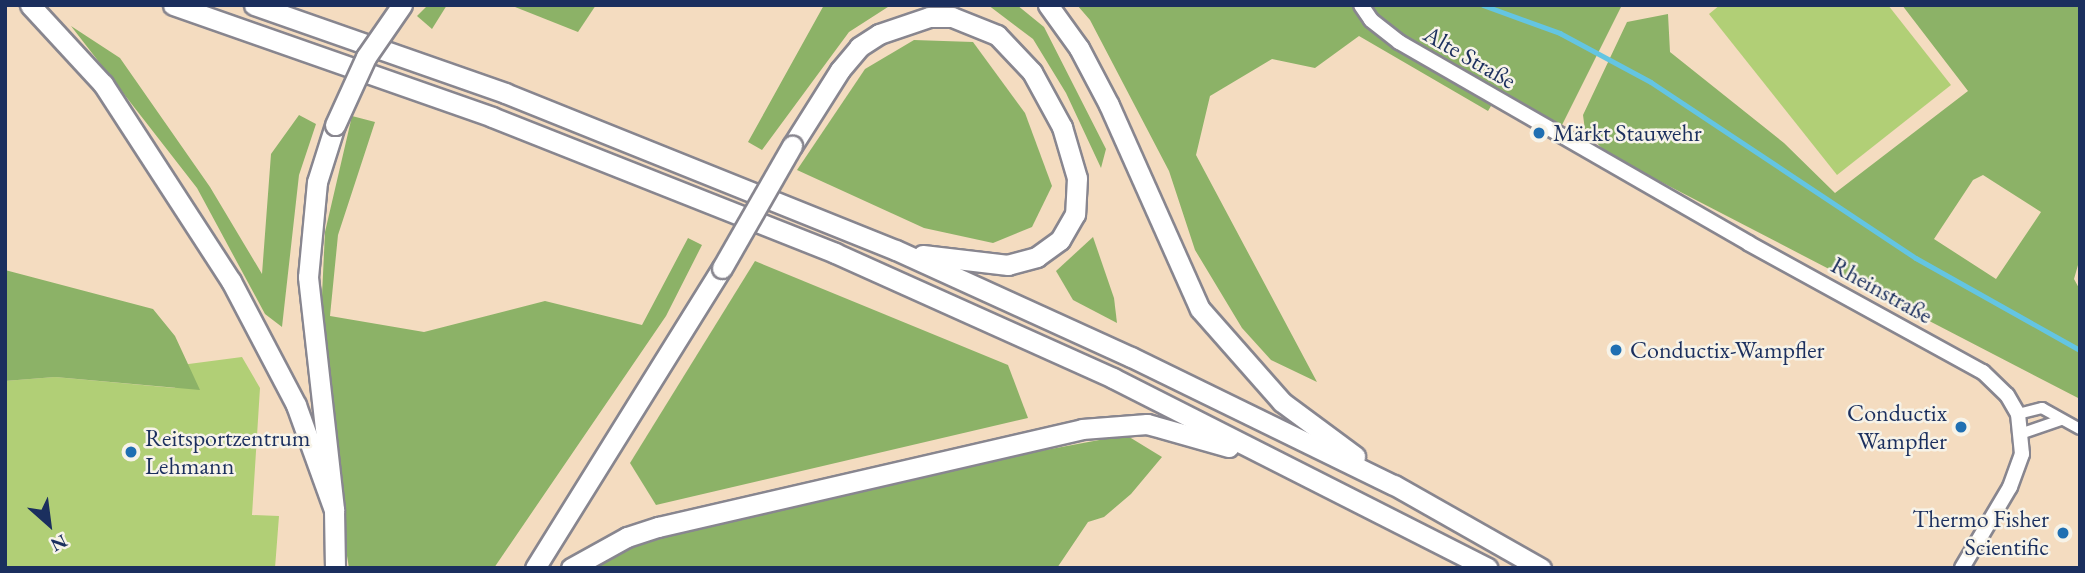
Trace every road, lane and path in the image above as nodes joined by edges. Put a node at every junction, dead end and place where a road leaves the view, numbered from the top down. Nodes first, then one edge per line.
1 (30, 5) edge
2 (173, 5) edge
3 (254, 5) edge
4 (402, 5) edge
5 (1048, 5) edge
6 (1361, 5) edge
7 (1564, 137) joint
8 (895, 250) junction
9 (2018, 414) junction
10 (2061, 420) junction
11 (2080, 429) edge
12 (2023, 433) junction
13 (1287, 464) junction
14 (1394, 485) junction
15 (334, 510) junction
16 (335, 568) edge
17 (535, 568) edge
18 (571, 568) edge
19 (1488, 568) edge
20 (1541, 568) edge
21 (1962, 568) edge

1 - 15 highway
2 - 13 highway
3 - 8 highway
4 - 15 highway, bridge
5 - 14 highway
6 - 7 street, Alte Straße
7 - 9 street, Rheinstraße
8 - 14 highway
8 - 17 highway, bridge
9 - 10 street
9 - 12 street, Rheinstraße
10 - 11 street
10 - 12 street
12 - 21 street, Rheinstraße
13 - 18 highway
13 - 19 highway
14 - 20 highway
15 - 16 highway

